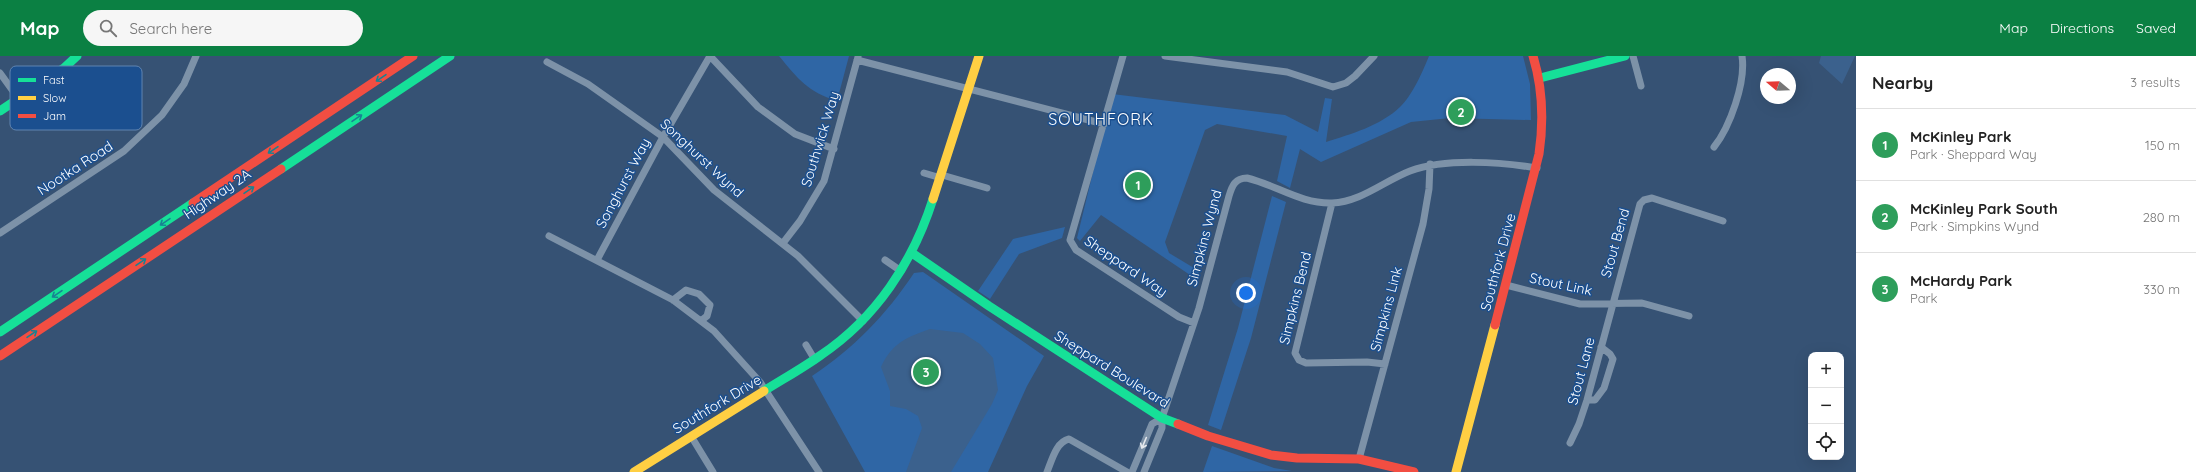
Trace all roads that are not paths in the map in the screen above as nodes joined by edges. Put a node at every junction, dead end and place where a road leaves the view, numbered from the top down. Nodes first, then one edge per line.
1 (77, 56) edge
2 (196, 56) edge
3 (413, 56) edge
4 (450, 56) edge
5 (710, 56) edge
6 (979, 56) edge
7 (1123, 56) edge
8 (1165, 56) edge
9 (1374, 56) edge
10 (1533, 56) edge
11 (1625, 56) edge
12 (1633, 56) edge
13 (1742, 56) edge
14 (857, 58) edge
15 (547, 62) dead end
16 (66, 66) edge
17 (0, 73) edge
18 (1540, 78) junction
19 (1641, 86) dead end
20 (10, 87) edge
21 (970, 89) junction
22 (10, 104) edge
23 (0, 111) edge
24 (1104, 124) junction
25 (663, 137) junction
26 (1714, 147) dead end
27 (834, 149) junction
28 (1430, 164) junction
29 (1537, 168) junction
30 (924, 173) dead end
31 (941, 177) junction
32 (987, 188) dead end
33 (1332, 203) junction
34 (1723, 221) dead end
35 (0, 233) edge
36 (549, 236) dead end
37 (783, 243) junction
38 (912, 253) junction
39 (596, 260) junction
40 (886, 260) dead end
41 (901, 271) junction
42 (1506, 285) junction
43 (673, 300) junction
44 (1612, 304) junction
45 (1689, 316) dead end
46 (702, 320) junction
47 (863, 321) junction
48 (1194, 323) junction
49 (0, 332) edge
50 (806, 345) dead end
51 (1601, 347) junction
52 (0, 356) edge
53 (815, 360) junction
54 (1385, 364) junction
55 (766, 390) junction
56 (1588, 400) junction
57 (1162, 418) junction
58 (691, 436) junction
59 (1570, 442) dead end
60 (1359, 459) junction
61 (634, 472) edge
62 (713, 472) edge
63 (819, 472) edge
64 (1047, 472) edge
65 (1127, 472) edge
66 (1132, 472) edge
67 (1144, 472) edge
68 (1414, 472) edge
69 (1456, 472) edge

1 - 16 street
2 - 35 street, Nootka Road
3 -> 49 street, Highway 2A
52 -> 4 street, Highway 2A
5 - 25 street, Songhurst Way
5 - 27 street
6 - 21 street, Southfork Drive
7 - 24 street
8 - 9 street
10 - 18 street, Southfork Drive
11 - 18 street
12 - 19 street
13 - 26 street
14 - 21 street
14 - 27 street, Southwick Way
15 - 25 street, Songhurst Wynd
17 - 20 street
18 - 29 street, Southfork Drive
21 - 24 street
21 - 31 street, Southfork Drive
22 - 23 street
24 - 48 street, Sheppard Way
25 - 37 street, Songhurst Wynd
25 - 39 street, Songhurst Way
27 - 37 street, Southwick Way
28 - 29 street, Simpkins Wynd
28 - 33 street, Simpkins Wynd
28 - 54 street, Simpkins Link
29 - 42 street, Southfork Drive
30 - 31 street
31 - 32 street
31 - 38 street, Southfork Drive
33 - 48 street, Simpkins Wynd
33 - 54 street, Simpkins Bend
34 - 44 street, Stout Bend
36 - 39 street
37 - 47 street, Songhurst Wynd
38 - 41 street, Southfork Drive
38 - 57 street, Sheppard Boulevard
39 - 43 street
40 - 41 street
41 - 47 street, Southfork Drive
42 - 44 street, Stout Link
42 - 69 street, Southfork Drive
43 - 46 street
43 - 46 street
44 - 45 street, Stout Link
44 - 51 street, Stout Lane
46 - 55 street
47 - 53 street, Southfork Drive
48 - 57 street, Simpkins Wynd
50 - 53 street
51 - 56 street, Stout Lane
51 - 56 street
53 - 55 street, Southfork Drive
54 - 60 street, Simpkins Link
55 - 58 street, Southfork Drive
55 - 63 street
56 - 59 street, Stout Lane
57 - 60 street, Sheppard Boulevard
57 -> 66 street
57 - 67 street, Simpkins Wynd
58 - 61 street, Southfork Drive
58 - 62 street
60 - 68 street, Sheppard Boulevard
64 - 65 street

